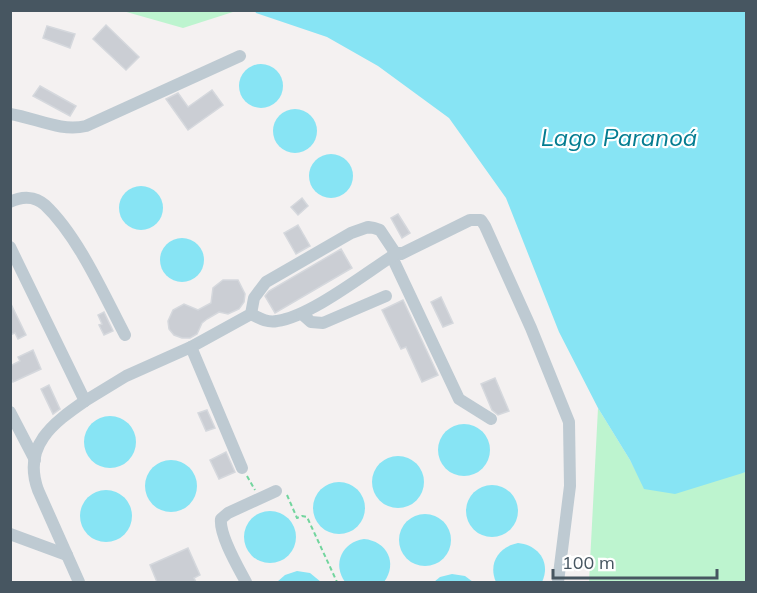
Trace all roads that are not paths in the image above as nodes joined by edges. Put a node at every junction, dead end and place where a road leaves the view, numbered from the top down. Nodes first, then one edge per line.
1 (240, 56) dead end
2 (10, 114) edge
3 (14, 198) edge
4 (10, 247) edge
5 (395, 255) junction
6 (386, 296) dead end
7 (251, 314) junction
8 (302, 314) junction
9 (125, 335) dead end
10 (191, 347) junction
11 (85, 401) junction
12 (10, 412) edge
13 (491, 419) dead end
14 (35, 460) junction
15 (242, 468) road end
16 (276, 491) road end
17 (10, 534) edge
18 (67, 555) junction
19 (79, 582) edge
20 (246, 582) edge
21 (558, 582) edge

1 - 2 lane
3 - 9 lane
4 - 11 lane
5 - 7 lane
5 - 8 lane
5 - 13 lane
5 - 21 lane
6 - 8 lane
7 - 8 lane
7 - 10 lane
10 - 11 lane
10 - 15 lane
11 - 14 lane
12 - 14 lane
14 - 18 lane
16 - 20 lane
17 - 18 lane
18 - 19 lane

